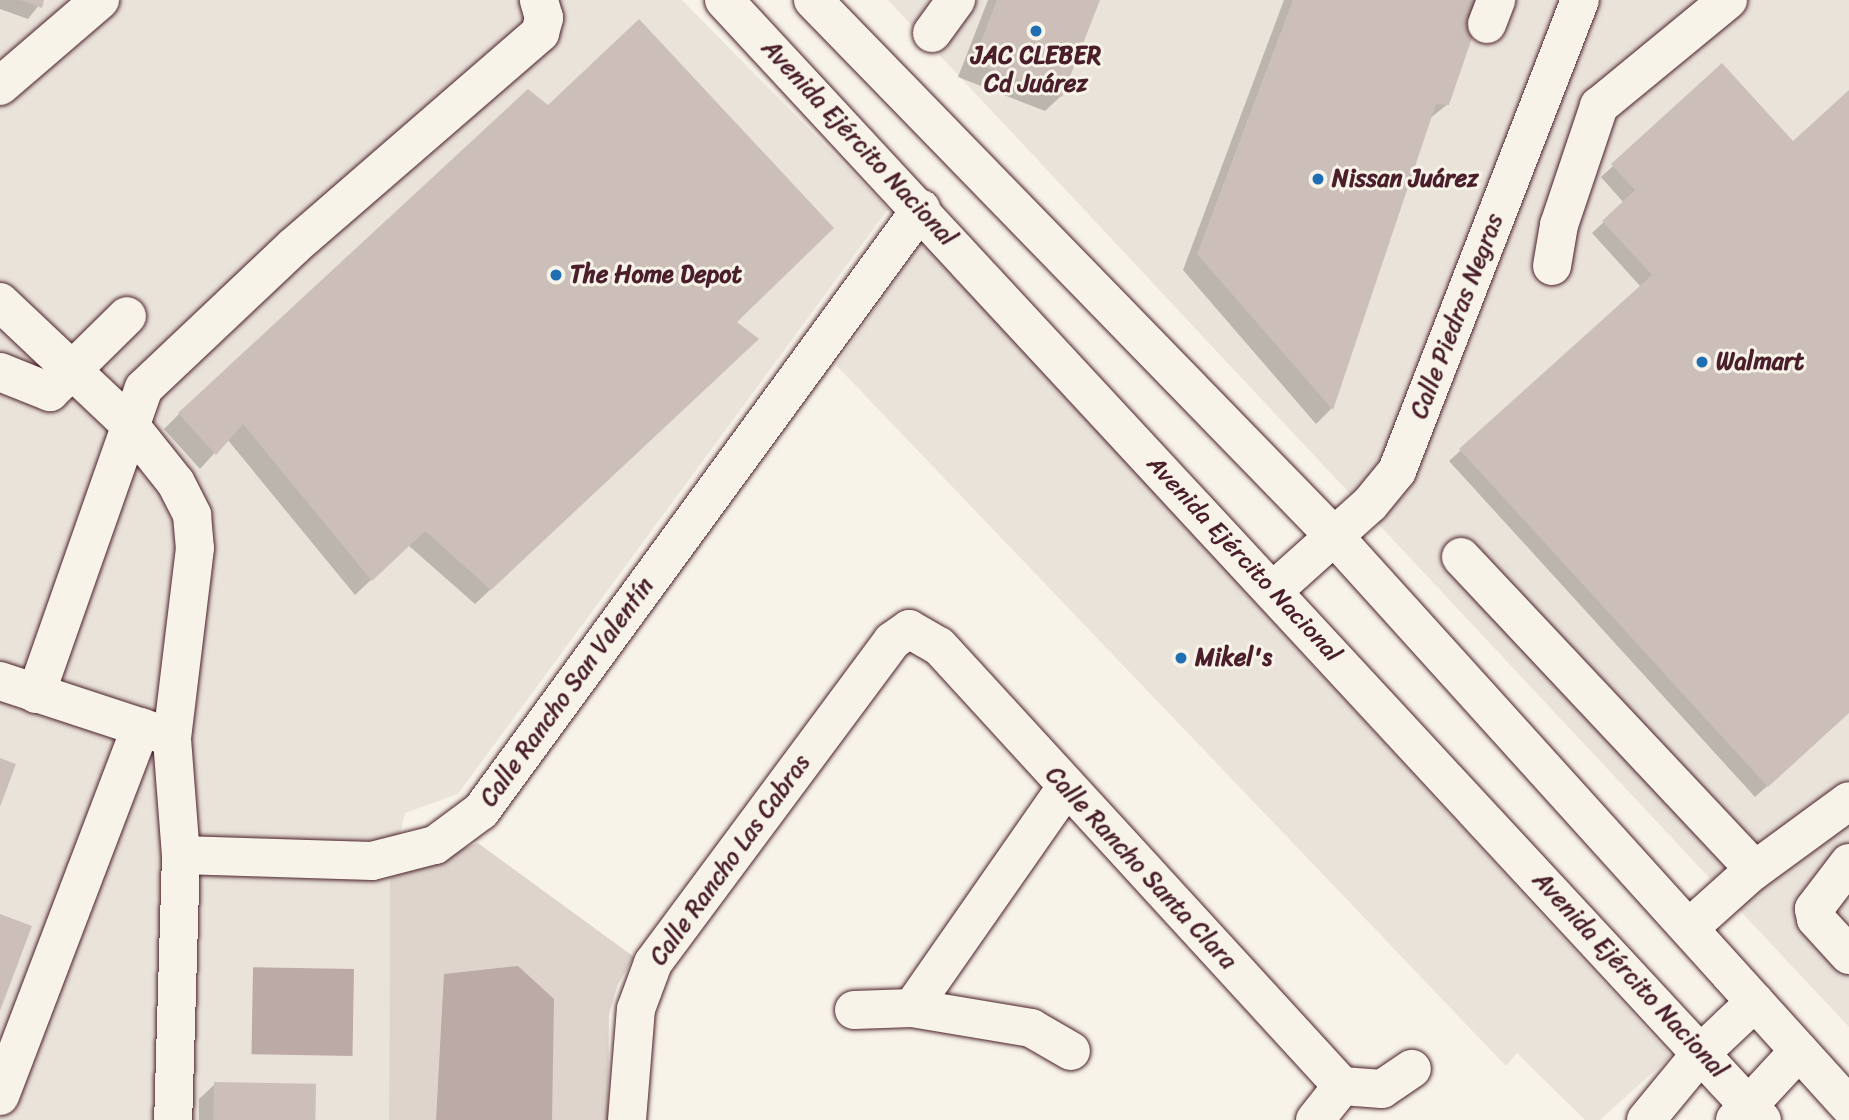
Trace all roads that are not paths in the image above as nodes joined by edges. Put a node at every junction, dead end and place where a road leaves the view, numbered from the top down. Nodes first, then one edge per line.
1 (100, 0) edge
2 (539, 0) edge
3 (724, 0) edge
4 (813, 0) edge
5 (956, 0) edge
6 (1580, 0) edge
7 (1728, 0) edge
8 (932, 33) dead end
9 (0, 86) edge
10 (921, 209) junction
11 (1552, 267) dead end
12 (0, 302) edge
13 (127, 316) dead end
14 (74, 369) junction
15 (0, 372) edge
16 (128, 424) junction
17 (1333, 535) junction
18 (1461, 557) dead end
19 (1273, 591) junction
20 (904, 631) joint
21 (0, 681) edge
22 (36, 694) junction
23 (157, 733) junction
24 (1066, 787) junction
25 (1835, 810) edge
26 (1849, 850) edge
27 (180, 855) junction
28 (1849, 863) edge
29 (1755, 870) junction
30 (1689, 928) junction
31 (1849, 955) edge
32 (1755, 1002) junction
33 (912, 1008) junction
34 (854, 1010) dead end
35 (1071, 1051) dead end
36 (1799, 1051) junction
37 (1702, 1052) junction
38 (1412, 1069) dead end
39 (1342, 1086) junction
40 (0, 1096) edge
41 (1849, 1106) edge
42 (1748, 1115) edge
43 (173, 1120) edge
44 (628, 1120) edge
45 (1315, 1120) edge
46 (1646, 1120) edge

1 - 9 street
2 - 16 street
3 - 10 street, Avenida Ejército Nacional
4 - 17 street
5 - 8 street
6 - 17 street, Calle Piedras Negras
7 - 11 street
10 - 19 street, Avenida Ejército Nacional
10 - 27 street, Calle Rancho San Valentín
12 - 14 street
13 - 14 street
14 - 15 street
14 - 16 street
16 - 22 street
16 - 23 street
17 - 19 street, Calle Piedras Negras
17 - 30 street
18 - 29 street
19 - 37 street, Avenida Ejército Nacional
20 - 24 street, Calle Rancho Santa Clara
20 - 44 street, Calle Rancho Las Cabras
21 - 22 street
22 - 23 street
23 - 27 street
23 - 40 street
24 - 33 street
24 - 39 street, Calle Rancho Santa Clara
25 - 26 street
25 - 29 street
27 - 43 street
28 - 31 street
29 - 30 street
30 - 32 street
32 - 36 street
32 - 37 street
33 - 34 street
33 - 35 street
36 - 41 street
36 - 42 street
37 - 42 street, Avenida Ejército Nacional
37 - 46 street
38 - 39 street
39 - 45 street

